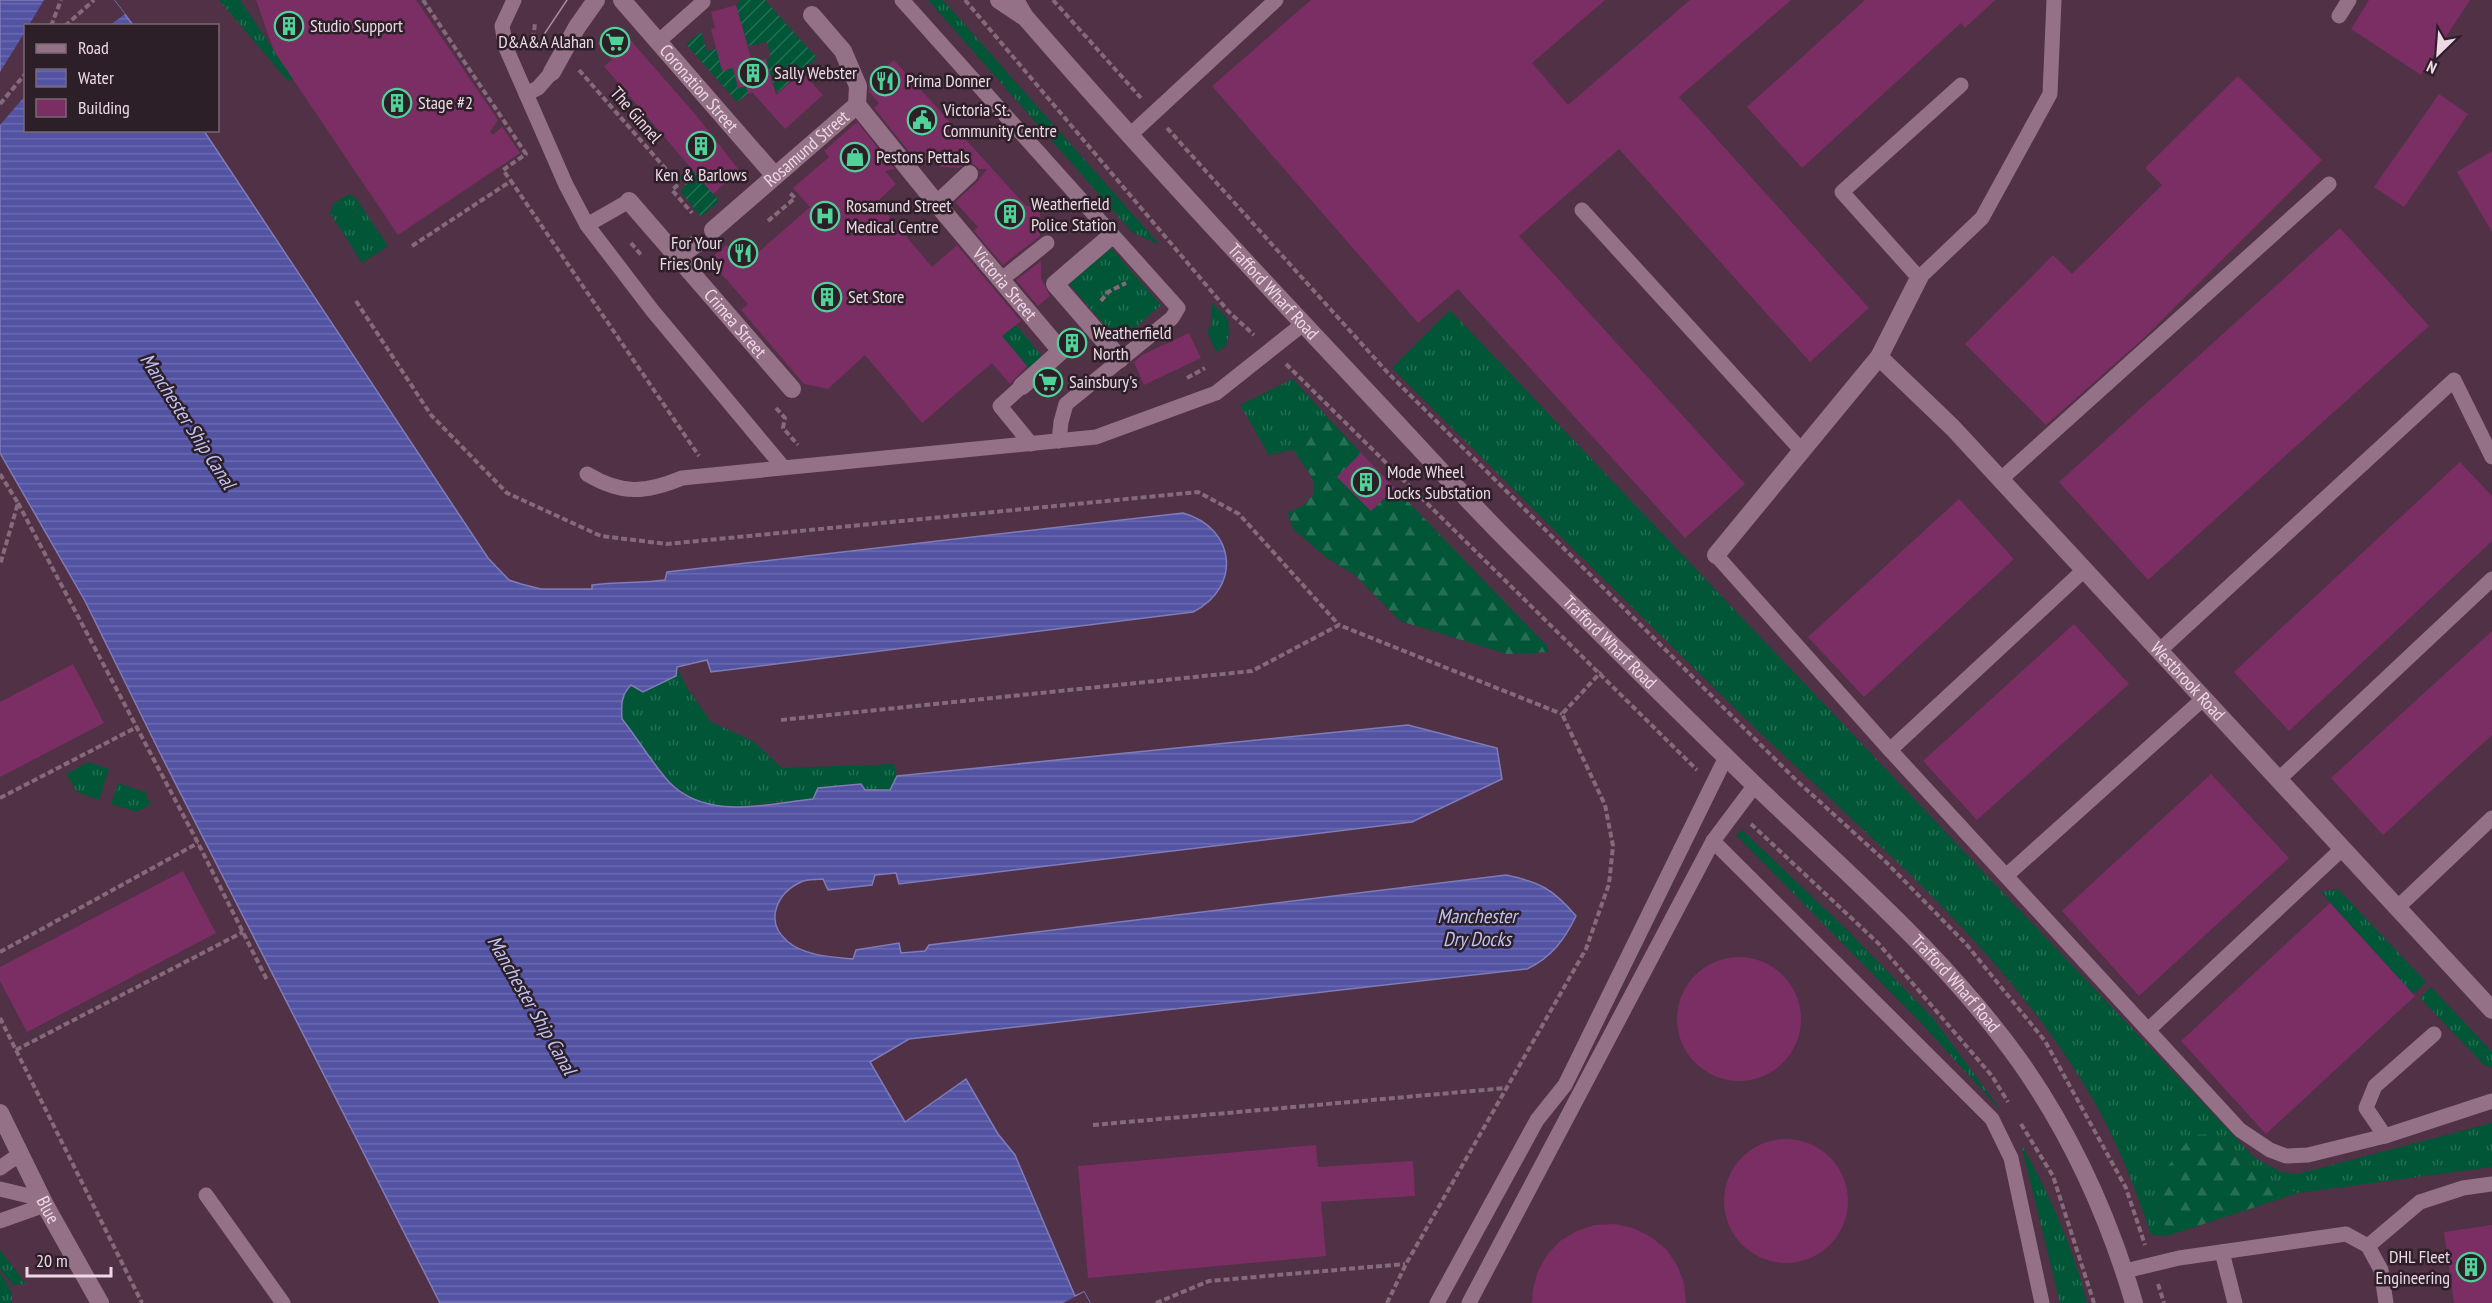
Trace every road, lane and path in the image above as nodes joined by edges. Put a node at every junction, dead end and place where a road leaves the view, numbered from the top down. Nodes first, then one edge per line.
1 (61, 0) edge
2 (94, 0) edge
3 (423, 0) edge
4 (514, 0) edge
5 (596, 0) edge
6 (622, 0) edge
7 (902, 0) edge
8 (965, 0) edge
9 (999, 0) edge
10 (1016, 0) edge
11 (1053, 0) edge
12 (1276, 0) edge
13 (2054, 0) edge
14 (2349, 0) edge
15 (703, 2) dead end
16 (812, 15) dead end
17 (2339, 16) dead end
18 (1025, 17) junction
19 (52, 24) edge
20 (67, 24) edge
21 (659, 41) junction
22 (576, 67) dead end
23 (552, 72) joint
24 (24, 75) edge
25 (1961, 84) dead end
26 (526, 94) junction
27 (0, 104) edge
28 (857, 105) junction
29 (1154, 113) junction
30 (1129, 136) junction
31 (969, 174) dead end
32 (775, 177) junction
33 (511, 181) junction
34 (2329, 184) dead end
35 (795, 198) dead end
36 (629, 201) joint
37 (937, 204) junction
38 (1582, 210) dead end
39 (692, 213) dead end
40 (768, 222) dead end
41 (588, 225) junction
42 (713, 230) dead end
43 (1111, 236) junction
44 (1047, 243) dead end
45 (696, 244) dead end
46 (412, 246) dead end
47 (678, 257) junction
48 (1919, 278) junction
49 (1002, 279) junction
50 (1128, 282) dead end
51 (356, 301) dead end
52 (1098, 308) dead end
53 (1238, 320) dead end
54 (1303, 324) junction
55 (1879, 357) junction
56 (1120, 359) junction
57 (1022, 386) joint
58 (792, 388) dead end
59 (1059, 441) junction
60 (1031, 444) junction
61 (1802, 451) junction
62 (2492, 457) edge
63 (703, 461) dead end
64 (783, 467) junction
65 (0, 474) edge
66 (588, 474) dead end
67 (2000, 480) junction
68 (18, 503) junction
69 (1716, 555) joint
70 (0, 565) edge
71 (2084, 570) junction
72 (2492, 579) edge
73 (1339, 625) junction
74 (1619, 651) junction
75 (2158, 651) junction
76 (2203, 699) junction
77 (1562, 714) junction
78 (781, 720) dead end
79 (137, 728) junction
80 (1890, 750) junction
81 (1726, 757) junction
82 (2278, 780) junction
83 (1755, 785) junction
84 (0, 798) edge
85 (2492, 818) edge
86 (1713, 841) junction
87 (198, 843) junction
88 (2342, 849) junction
89 (2007, 875) junction
90 (2397, 908) junction
91 (243, 932) junction
92 (0, 952) edge
93 (267, 980) dead end
94 (2492, 1010) edge
95 (0, 1018) edge
96 (2148, 1030) junction
97 (2434, 1034) dead end
98 (16, 1050) junction
99 (1507, 1088) junction
100 (2492, 1101) edge
101 (0, 1113) edge
102 (1093, 1125) dead end
103 (2385, 1136) junction
104 (20, 1154) junction
105 (0, 1168) edge
106 (2492, 1184) edge
107 (0, 1189) edge
108 (206, 1195) dead end
109 (44, 1202) junction
110 (0, 1221) edge
111 (2368, 1246) junction
112 (2222, 1252) junction
113 (1406, 1264) junction
114 (2151, 1264) junction
115 (2125, 1271) junction
116 (100, 1303) edge
117 (142, 1303) edge
118 (283, 1303) edge
119 (1156, 1303) edge
120 (1387, 1303) edge
121 (1437, 1303) edge
122 (1468, 1303) edge
123 (2042, 1303) edge
124 (2134, 1303) edge
125 (2164, 1303) edge
126 (2235, 1303) edge
127 (2386, 1303) edge

1 - 19 path
2 - 20 path
3 - 33 path
4 - 26 lane
5 - 23 street
6 - 21 street, Coronation Street
7 - 43 lane
8 - 53 path
9 - 18 street, Trafford Wharf Road
10 - 18 street, Trafford Wharf Road
11 - 29 path
12 - 29 lane
13 - 48 lane
14 - 17 lane
15 - 21 lane
16 - 28 street, Rosamund Street
18 - 30 street, Trafford Wharf Road
21 - 32 street, Coronation Street
22 - 39 path, The Ginnel
23 - 26 lane
24 - 27 path
25 - 48 lane
26 - 41 lane
28 - 32 street, Rosamund Street
28 - 37 street, Victoria Street
29 - 30 lane
29 - 114 path
30 - 54 street, Trafford Wharf Road
31 - 37 street
32 - 42 street, Rosamund Street
33 - 46 path
33 - 63 path
34 - 67 lane
35 - 40 path
36 - 41 lane
36 - 47 street, Crimea Street
37 - 49 street, Victoria Street
38 - 61 lane
41 - 64 lane
43 - 56 street
43 - 56 lane
44 - 49 lane
45 - 47 street
47 - 58 street, Crimea Street
48 - 55 street
49 - 57 street, Victoria Street
50 - 52 path
51 - 73 path
54 - 59 lane
54 - 74 street, Trafford Wharf Road
55 - 61 street
55 - 67 street, Westbrook Road
56 - 59 lane
57 - 60 lane
59 - 60 lane
60 - 64 lane
61 - 69 street
62 - 75 lane
64 - 66 lane
65 - 68 path
67 - 71 street, Westbrook Road
68 - 70 path
68 - 79 path
69 - 80 lane
71 - 75 street, Westbrook Road
71 - 80 lane
72 - 82 lane
73 - 77 path
73 - 78 path
74 - 77 path
74 - 81 street, Trafford Wharf Road
75 - 76 street, Westbrook Road
76 - 82 street, Westbrook Road
76 - 89 lane
77 - 99 path
79 - 84 path
79 - 87 path
80 - 89 lane
81 - 83 street, Trafford Wharf Road
81 - 121 lane
82 - 88 street, Westbrook Road
83 - 86 lane
83 - 115 street, Trafford Wharf Road
85 - 90 lane
86 - 122 lane
86 - 123 lane
87 - 91 path
87 - 92 path
88 - 90 street, Westbrook Road
88 - 96 lane
89 - 96 lane
90 - 94 street, Westbrook Road
91 - 93 path
91 - 98 path
95 - 98 path
96 - 103 lane
97 - 103 lane
98 - 117 path
99 - 102 path
99 - 113 path
100 - 103 lane
101 - 104 street, Blue
104 - 105 lane
104 - 109 street, Blue
106 - 111 lane
107 - 109 lane
108 - 118 lane
109 - 110 lane
109 - 116 street, Blue
111 - 112 lane
111 - 127 lane
112 - 114 lane
112 - 126 lane
113 - 119 path
113 - 120 path
114 - 115 lane
114 - 125 path
115 - 124 street, Trafford Wharf Road

